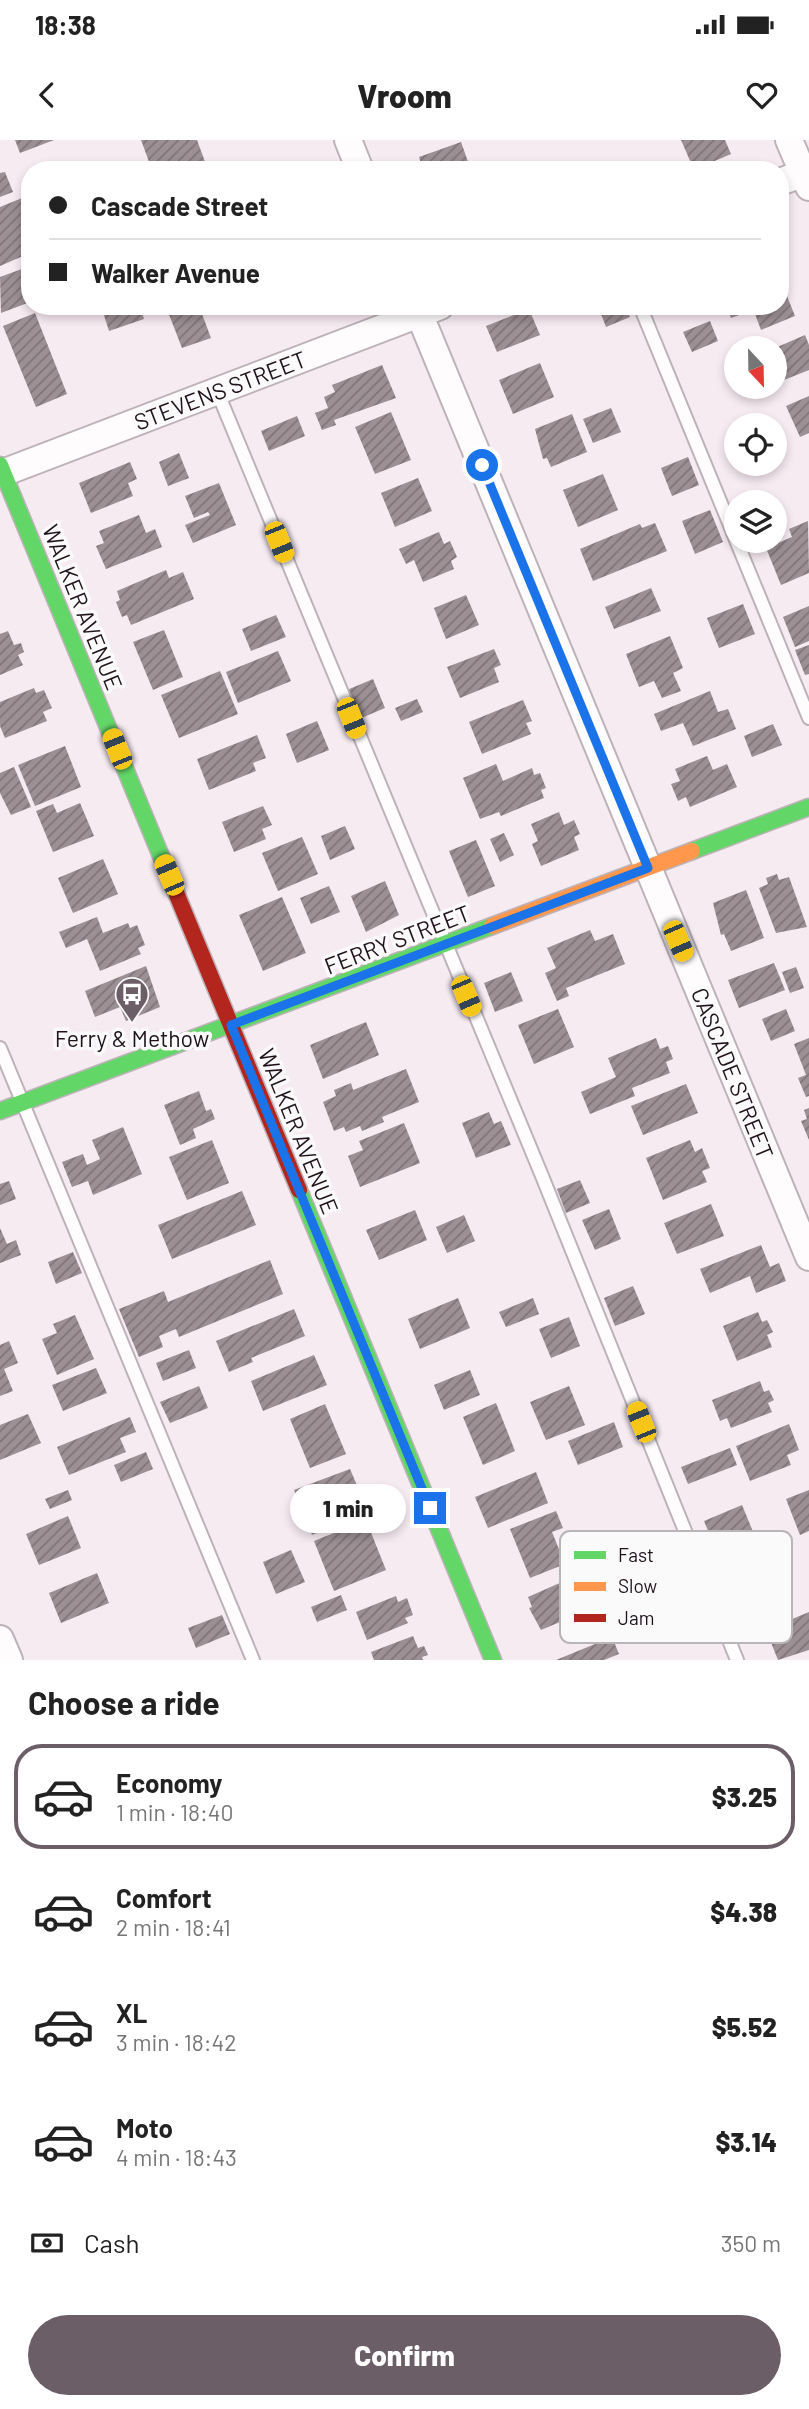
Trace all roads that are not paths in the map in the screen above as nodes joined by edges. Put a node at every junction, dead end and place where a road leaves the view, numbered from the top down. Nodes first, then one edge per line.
1 (348, 140) edge
2 (789, 140) edge
3 (356, 161) edge
4 (800, 178) edge
5 (410, 315) edge
6 (427, 315) edge
7 (644, 315) edge
8 (217, 391) junction
9 (1, 470) edge
10 (809, 718) edge
11 (809, 807) edge
12 (648, 868) junction
13 (444, 945) junction
14 (231, 1025) junction
15 (0, 1048) edge
16 (22, 1103) junction
17 (0, 1111) edge
18 (809, 1257) edge
19 (685, 1531) edge
20 (0, 1639) edge
21 (730, 1643) edge
22 (9, 1660) edge
23 (253, 1660) edge
24 (493, 1660) edge
25 (737, 1660) edge

1 - 3 street
2 - 4 street
5 - 8 street, STEVENS STREET
6 - 12 street, CASCADE STREET
7 - 10 lane
8 - 9 street, STEVENS STREET
8 - 13 lane
9 - 14 street, WALKER AVENUE
11 - 12 street, FERRY STREET
12 - 13 street, FERRY STREET
12 - 18 street, CASCADE STREET
13 - 14 street, FERRY STREET
13 - 19 lane
14 - 16 street, FERRY STREET
14 - 24 street, WALKER AVENUE
15 - 16 lane
16 - 17 street, FERRY STREET
16 - 23 lane
20 - 22 street
21 - 25 lane

